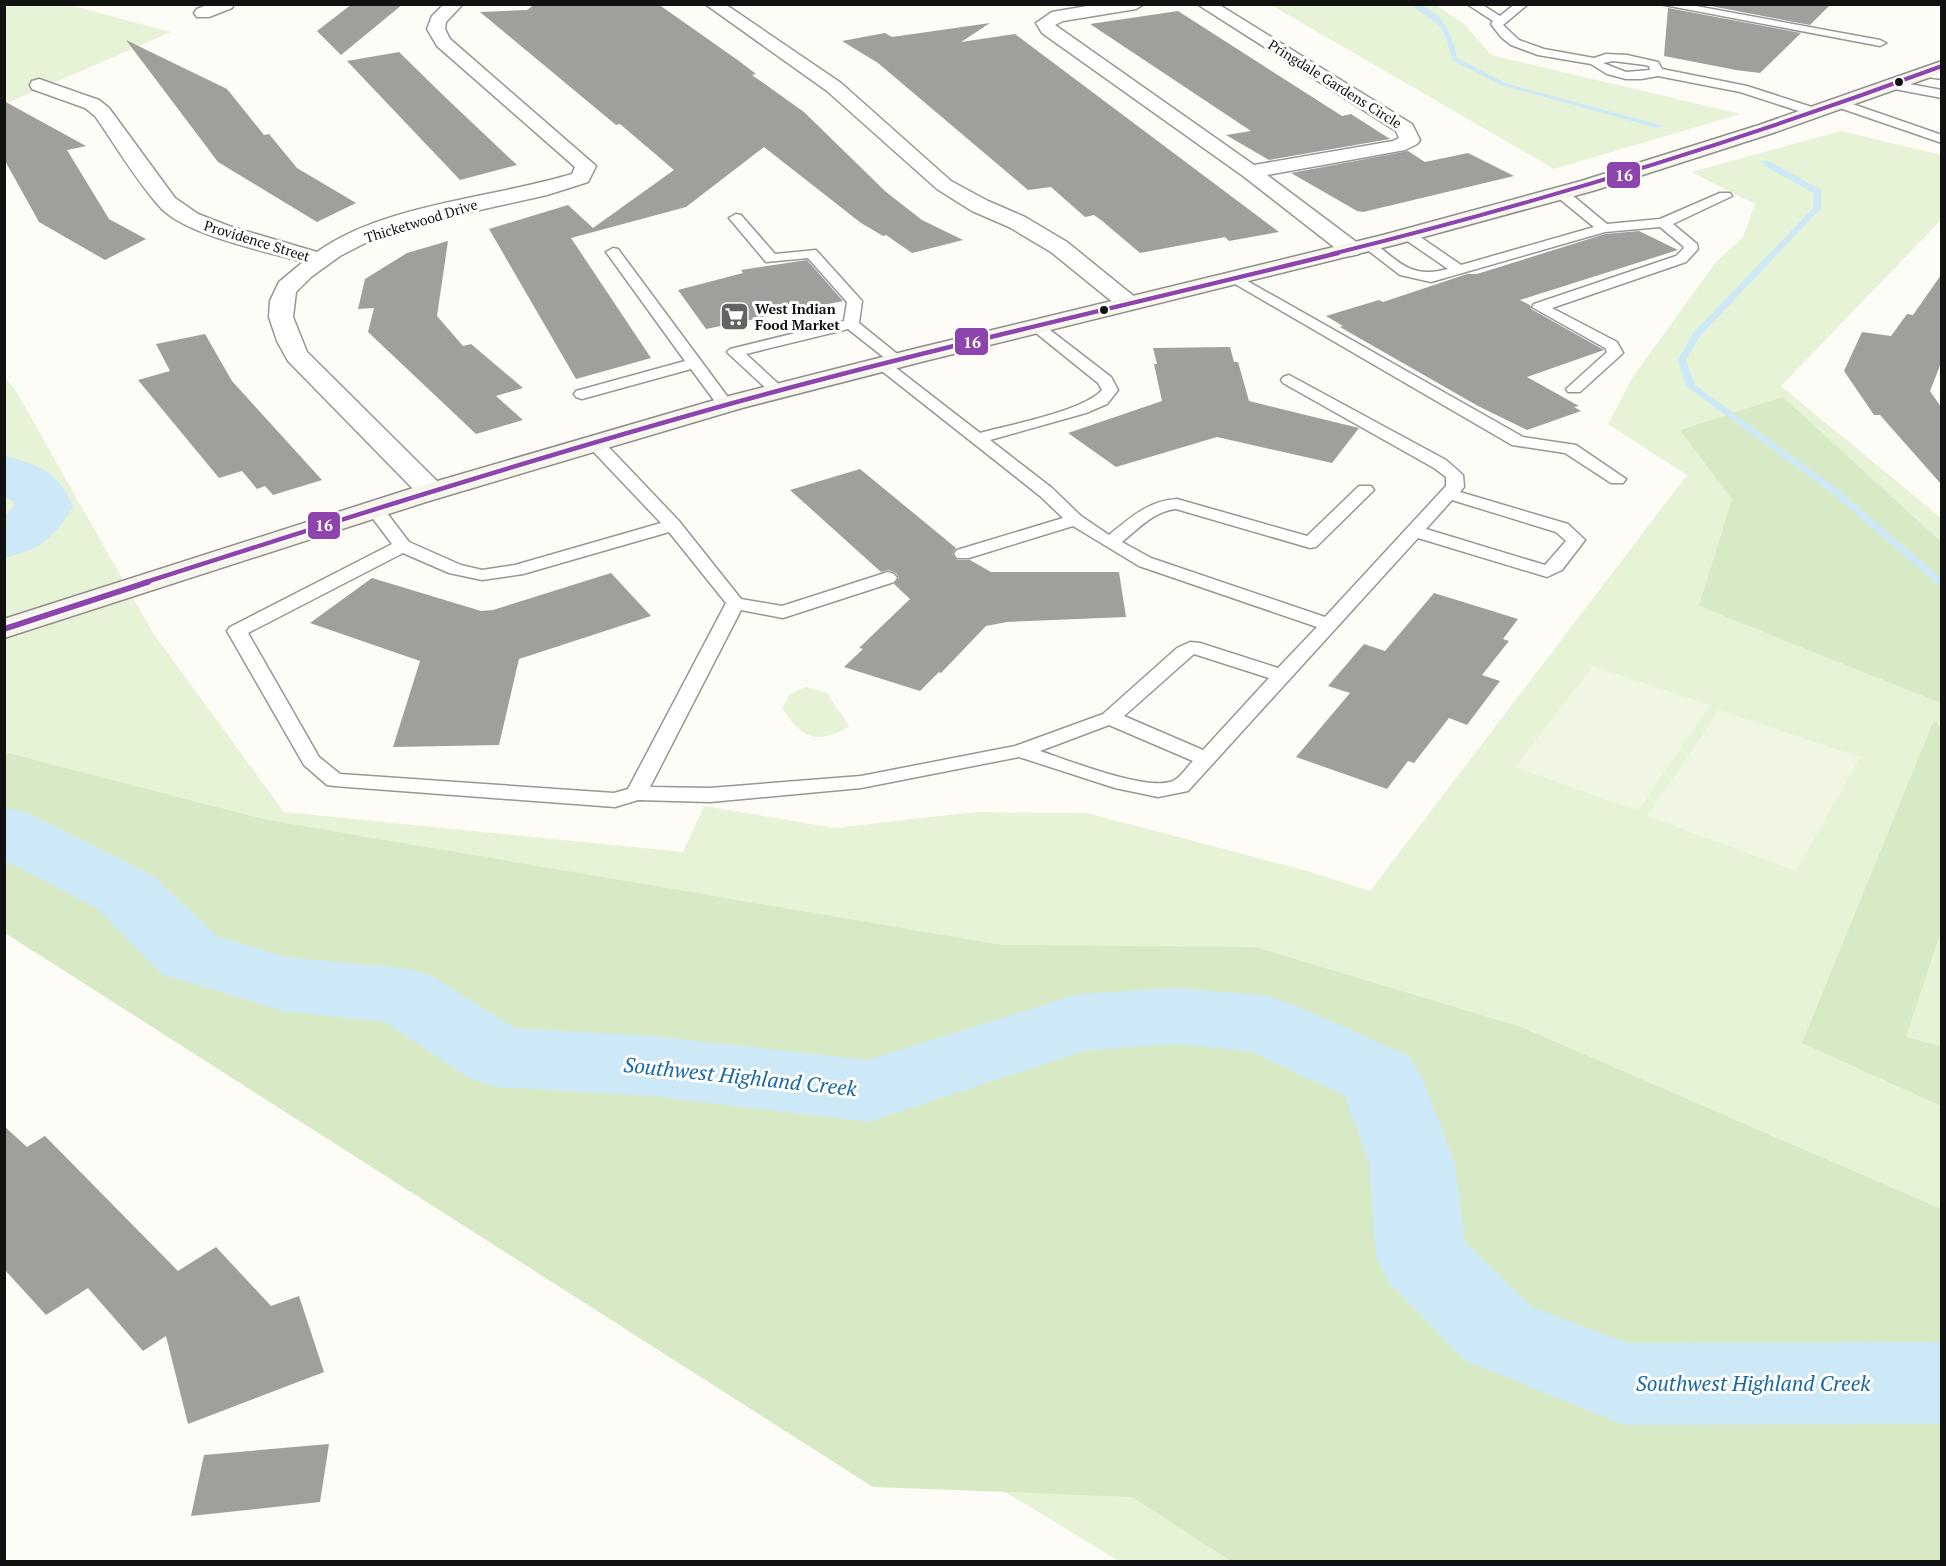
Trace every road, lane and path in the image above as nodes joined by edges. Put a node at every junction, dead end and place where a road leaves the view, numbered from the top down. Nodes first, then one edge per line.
1 (226, 4) edge
2 (455, 4) edge
3 (713, 4) edge
4 (1136, 4) edge
5 (1205, 4) edge
6 (1472, 4) edge
7 (1523, 4) edge
8 (1664, 4) edge
9 (203, 13) dead end
10 (1501, 21) junction
11 (1880, 43) dead end
12 (1598, 62) junction
13 (1657, 72) junction
14 (1936, 72) edge
15 (39, 85) dead end
16 (1893, 85) junction
17 (1941, 94) edge
18 (1838, 103) junction
19 (1814, 112) junction
20 (1941, 139) edge
21 (1250, 172) junction
22 (1561, 193) junction
23 (1725, 196) dead end
24 (736, 218) dead end
25 (1663, 223) junction
26 (1604, 228) junction
27 (1408, 235) junction
28 (1360, 247) junction
29 (613, 252) dead end
30 (318, 259) junction
31 (1459, 270) junction
32 (1235, 278) junction
33 (1128, 303) junction
34 (851, 324) junction
35 (1036, 326) junction
36 (888, 362) junction
37 (696, 363) junction
38 (1289, 380) dead end
39 (1574, 389) dead end
40 (777, 390) junction
41 (582, 394) dead end
42 (725, 404) junction
43 (977, 439) junction
44 (594, 442) junction
45 (1617, 479) dead end
46 (1365, 490) dead end
47 (431, 491) junction
48 (1449, 494) junction
49 (374, 508) junction
50 (1075, 520) junction
51 (673, 525) junction
52 (1415, 531) junction
53 (1110, 543) junction
54 (403, 546) junction
55 (963, 554) dead end
56 (888, 579) dead end
57 (735, 603) junction
58 (1329, 625) junction
59 (4, 629) edge
60 (1282, 676) junction
61 (1110, 718) junction
62 (1020, 751) junction
63 (1206, 759) junction
64 (636, 793) junction

1 - 9 street
2 - 30 street, Thicketwood Drive
3 - 33 street
4 - 21 street
5 - 21 street, Pringdale Gardens Circle
6 - 10 lane
7 - 10 lane
8 - 11 lane
10 - 12 lane
12 - 13 lane
12 - 13 lane
13 - 19 lane
14 - 16 main road
15 - 30 street, Providence Street
16 - 17 lane
16 - 18 main road
18 - 19 main road
18 - 20 lane
19 - 22 main road
21 - 28 street
22 - 26 lane
22 - 27 main road
23 - 25 lane
24 - 34 lane
25 - 26 lane
25 - 39 lane
26 - 31 lane
27 - 28 main road
27 - 31 lane
28 - 31 lane
28 - 32 main road
29 - 37 lane
30 - 47 street, Thicketwood Drive
32 - 33 main road
32 - 45 lane
33 - 35 main road
34 - 36 lane
34 - 40 lane
35 - 36 main road
35 - 43 lane
36 - 40 main road
36 - 43 lane
37 - 41 lane
37 - 42 lane
38 - 48 lane
40 - 42 main road
42 - 44 main road
43 - 50 lane
44 - 47 main road
44 - 51 lane
46 - 53 lane
47 - 49 main road
48 - 52 lane
48 - 52 lane
49 - 54 lane
49 - 59 main road
50 - 53 lane
50 - 55 lane
51 - 54 lane
51 - 57 lane
52 - 58 lane
53 - 58 lane
54 - 64 lane
56 - 57 lane
57 - 64 lane
58 - 60 lane
60 - 61 lane
60 - 63 lane
61 - 62 lane
61 - 63 lane
62 - 63 lane
62 - 64 lane

